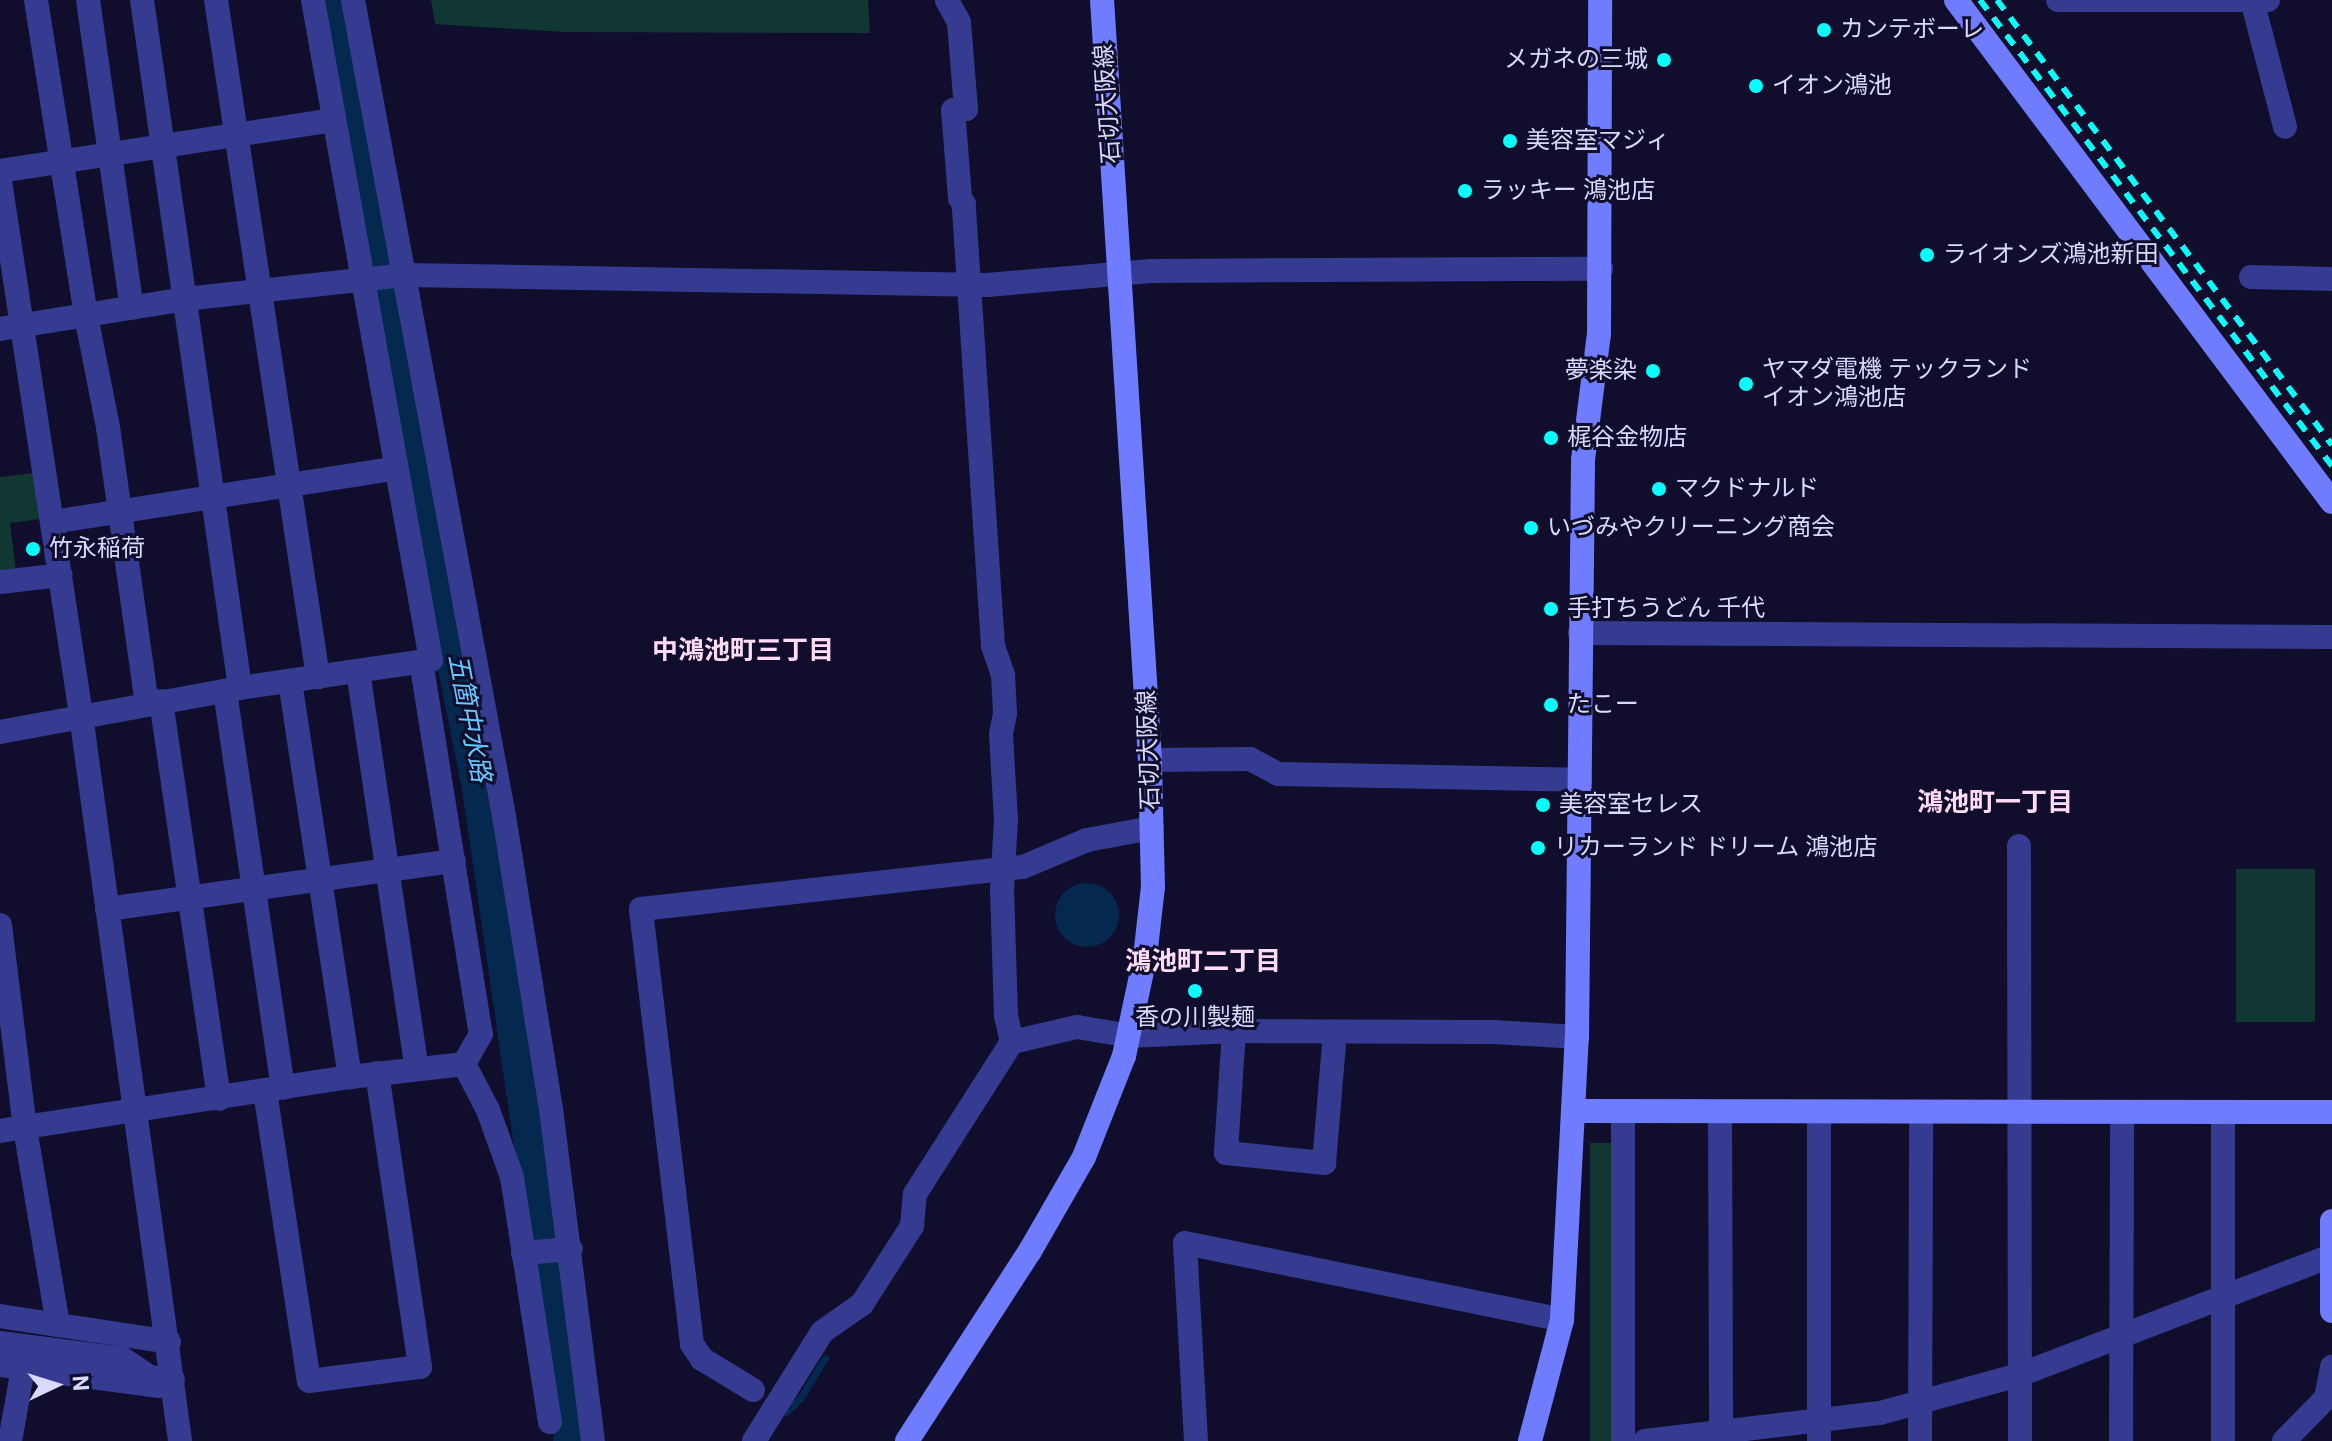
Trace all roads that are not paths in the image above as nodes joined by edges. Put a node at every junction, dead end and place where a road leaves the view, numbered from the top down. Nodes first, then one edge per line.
1 (36, 0) edge
2 (88, 0) edge
3 (142, 0) edge
4 (216, 0) edge
5 (313, 0) edge
6 (353, 0) edge
7 (947, 0) edge
8 (1102, 0) edge
9 (1600, 0) edge
10 (1956, 0) edge
11 (2058, 0) edge
12 (2258, 1) edge
13 (333, 120) junction
14 (2285, 127) dead end
15 (235, 134) junction
16 (163, 146) junction
17 (110, 154) junction
18 (62, 162) junction
19 (0, 171) edge
20 (0, 181) edge
21 (1601, 269) junction
22 (401, 275) junction
23 (1119, 275) junction
24 (2251, 277) dead end
25 (360, 279) junction
26 (2332, 279) edge
27 (970, 285) junction
28 (258, 291) junction
29 (185, 299) junction
30 (132, 308) junction
31 (86, 316) junction
32 (12, 328) edge
33 (396, 468) junction
34 (289, 487) junction
35 (213, 497) junction
36 (2332, 502) edge
37 (120, 511) junction
38 (53, 522) junction
39 (61, 575) junction
40 (0, 582) edge
41 (1580, 633) junction
42 (2332, 637) edge
43 (421, 661) junction
44 (358, 671) junction
45 (318, 677) junction
46 (290, 681) junction
47 (232, 690) junction
48 (154, 703) junction
49 (81, 715) junction
50 (0, 732) edge
51 (1150, 760) junction
52 (1580, 780) junction
53 (1152, 828) junction
54 (2019, 846) dead end
55 (454, 861) junction
56 (387, 869) junction
57 (1002, 870) junction
58 (321, 878) junction
59 (254, 887) junction
60 (187, 896) junction
61 (107, 909) junction
62 (0, 925) edge
63 (1234, 1031) junction
64 (1335, 1031) junction
65 (1130, 1036) junction
66 (1577, 1037) junction
67 (1012, 1042) junction
68 (464, 1064) junction
69 (417, 1069) junction
70 (377, 1073) junction
71 (350, 1077) junction
72 (274, 1089) junction
73 (219, 1099) junction
74 (1573, 1111) junction
75 (1623, 1111) junction
76 (138, 1112) junction
77 (1720, 1112) junction
78 (1819, 1112) junction
79 (1921, 1112) junction
80 (2022, 1112) junction
81 (2122, 1112) junction
82 (2223, 1112) junction
83 (2332, 1112) edge
84 (25, 1128) junction
85 (0, 1131) edge
86 (2332, 1221) edge
87 (571, 1249) junction
88 (523, 1253) junction
89 (2331, 1256) edge
90 (2222, 1298) junction
91 (2332, 1311) edge
92 (0, 1316) edge
93 (1562, 1320) junction
94 (58, 1325) junction
95 (2120, 1337) junction
96 (169, 1342) junction
97 (0, 1343) edge
98 (12, 1367) edge
99 (2332, 1367) edge
100 (2019, 1375) junction
101 (174, 1384) junction
102 (753, 1390) dead end
103 (2329, 1400) edge
104 (1919, 1403) junction
105 (550, 1422) dead end
106 (1819, 1431) edge
107 (1721, 1437) edge
108 (10, 1441) edge
109 (180, 1441) edge
110 (593, 1441) edge
111 (754, 1441) edge
112 (907, 1441) edge
113 (1196, 1441) edge
114 (1530, 1441) edge
115 (1623, 1441) edge
116 (1645, 1441) edge
117 (1920, 1441) edge
118 (2020, 1441) edge
119 (2121, 1441) edge
120 (2223, 1441) edge
121 (2284, 1441) edge

1 - 18 street
2 - 17 street
3 - 16 street
4 - 15 street
5 - 13 street
6 - 22 street
7 - 27 street
8 - 23 street, 石切大阪線
9 - 21 street
10 - 36 street
11 - 12 street
12 - 14 street
13 - 15 street
13 - 25 street
15 - 16 street
15 - 28 street
16 - 17 street
16 - 29 street
17 - 18 street
17 - 30 street
18 - 19 street
18 - 31 street
20 - 32 street
21 - 23 street
21 - 41 street
22 - 25 street
22 - 27 street
22 - 87 street
23 - 27 street
23 - 51 street, 石切大阪線
24 - 26 street
25 - 28 street
25 - 33 street
27 - 57 street
28 - 29 street
28 - 34 street
29 - 30 street
29 - 35 street
30 - 31 street
31 - 32 street
31 - 37 street
32 - 38 street
33 - 34 street
33 - 43 street
34 - 35 street
34 - 45 street
35 - 37 street
35 - 47 street
37 - 38 street
37 - 48 street
38 - 39 street
39 - 40 street
39 - 49 street
41 - 42 street
41 - 52 street
43 - 44 street
43 - 55 street
44 - 45 street
44 - 56 street
45 - 46 street
46 - 47 street
46 - 58 street
47 - 48 street
47 - 59 street
48 - 49 street
48 - 60 street
49 - 50 street
49 - 61 street
51 - 52 street
51 - 53 street, 石切大阪線
52 - 66 street
53 - 57 street
53 - 65 street, 石切大阪線
54 - 80 street
55 - 56 street
55 - 68 street
56 - 58 street
56 - 69 street
57 - 67 street
57 - 102 street
58 - 59 street
58 - 71 street
59 - 60 street
59 - 72 street
60 - 61 street
60 - 73 street
61 - 76 street
62 - 84 street
63 - 64 street
63 - 64 street
63 - 65 street
64 - 66 street
65 - 67 street
65 - 112 street, 石切大阪線
66 - 74 street
67 - 111 street
68 - 69 street
68 - 88 street
69 - 70 street
70 - 71 street
70 - 72 street
71 - 72 street
72 - 73 street
73 - 76 street
74 - 75 street
74 - 93 street
75 - 77 street
75 - 115 street
76 - 84 street
76 - 96 street
77 - 78 street
77 - 107 street
78 - 79 street
78 - 106 street
79 - 80 street
79 - 104 street
80 - 81 street
80 - 100 street
81 - 82 street
81 - 95 street
82 - 83 street
82 - 90 street
84 - 85 street
84 - 94 street
86 - 89 street
87 - 88 street
87 - 110 street
88 - 105 street
89 - 90 street
89 - 91 street
90 - 95 street
90 - 120 street
92 - 94 street
93 - 113 street
93 - 114 street
94 - 96 street
95 - 100 street
95 - 119 street
96 - 101 street
97 - 101 street
98 - 101 street
98 - 108 street
99 - 103 street
100 - 104 street
100 - 118 street
101 - 109 street
103 - 121 street
104 - 106 street
104 - 117 street
106 - 107 street
107 - 116 street

